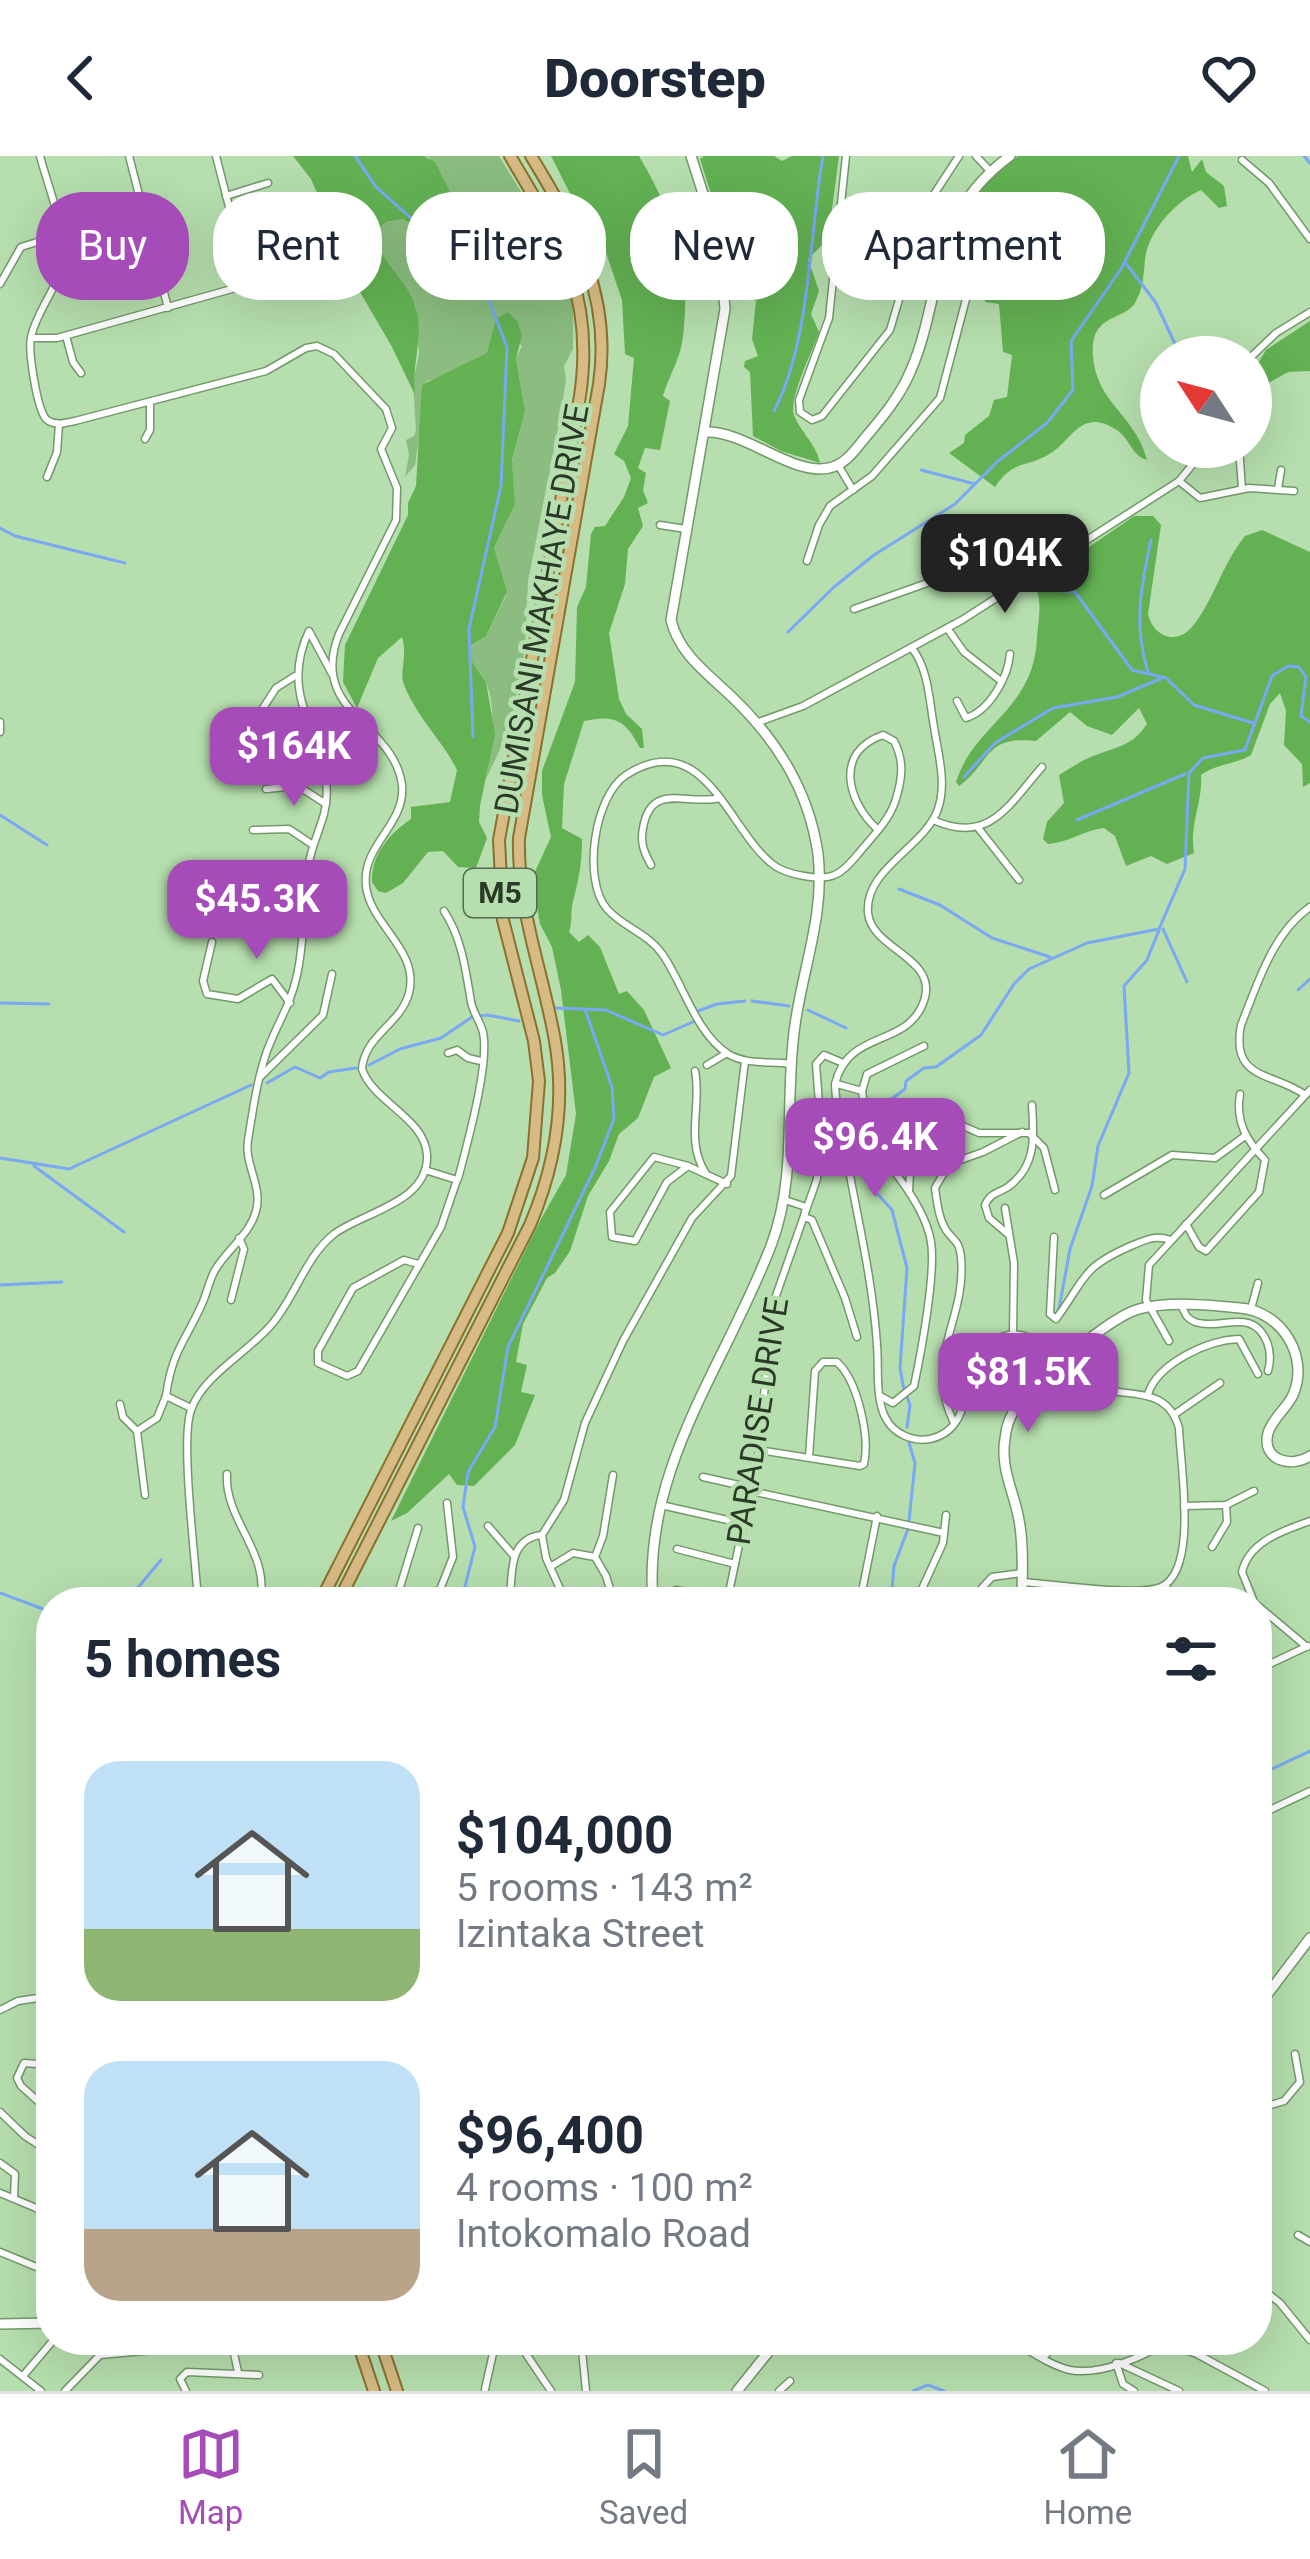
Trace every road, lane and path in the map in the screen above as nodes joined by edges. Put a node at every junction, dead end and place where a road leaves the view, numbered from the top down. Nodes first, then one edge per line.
1 (40, 156) edge
2 (129, 156) edge
3 (216, 156) edge
4 (510, 156) edge
5 (531, 156) edge
6 (691, 156) edge
7 (846, 156) edge
8 (959, 156) edge
9 (976, 156) edge
10 (1010, 156) edge
11 (1242, 160) dead end
12 (990, 171) junction
13 (268, 183) dead end
14 (49, 192) edge
15 (225, 192) edge
16 (239, 192) edge
17 (973, 192) edge
18 (1310, 238) edge
19 (36, 244) edge
20 (0, 284) edge
21 (213, 296) edge
22 (47, 300) edge
23 (932, 300) edge
24 (966, 300) edge
25 (168, 308) junction
26 (1310, 312) edge
27 (66, 336) junction
28 (1272, 337) edge
29 (31, 338) junction
30 (81, 373) dead end
31 (150, 401) junction
32 (59, 424) junction
33 (706, 431) junction
34 (145, 439) dead end
35 (838, 465) junction
36 (1190, 468) edge
37 (1240, 468) edge
38 (1281, 470) dead end
39 (47, 477) dead end
40 (1179, 481) junction
41 (1242, 489) junction
42 (1278, 489) junction
43 (853, 490) junction
44 (1294, 491) dead end
45 (660, 525) dead end
46 (686, 529) junction
47 (1019, 531) dead end
48 (992, 560) junction
49 (808, 561) dead end
50 (1024, 578) junction
51 (854, 609) dead end
52 (947, 628) junction
53 (912, 648) junction
54 (1010, 655) dead end
55 (332, 674) junction
56 (295, 676) junction
57 (1001, 681) junction
58 (957, 701) dead end
59 (0, 722) edge
60 (756, 723) junction
61 (0, 731) edge
62 (243, 739) dead end
63 (1042, 767) dead end
64 (266, 789) dead end
65 (720, 798) junction
66 (326, 804) junction
67 (933, 820) junction
68 (878, 829) junction
69 (980, 829) junction
70 (253, 830) dead end
71 (313, 845) junction
72 (651, 865) dead end
73 (235, 879) dead end
74 (820, 879) junction
75 (1019, 880) dead end
76 (305, 896) junction
77 (1310, 907) edge
78 (444, 911) dead end
79 (212, 942) dead end
80 (332, 974) dead end
81 (290, 1003) junction
82 (924, 1046) dead end
83 (448, 1053) dead end
84 (727, 1053) junction
85 (481, 1061) junction
86 (745, 1061) junction
87 (843, 1063) junction
88 (791, 1064) junction
89 (707, 1065) dead end
90 (695, 1071) dead end
91 (258, 1078) junction
92 (836, 1084) junction
93 (862, 1090) junction
94 (1308, 1092) edge
95 (1240, 1094) dead end
96 (1032, 1105) dead end
97 (910, 1109) dead end
98 (867, 1127) dead end
99 (1022, 1132) junction
100 (1245, 1136) junction
101 (1034, 1139) junction
102 (1255, 1150) junction
103 (688, 1166) junction
104 (425, 1170) junction
105 (706, 1174) junction
106 (458, 1180) junction
107 (727, 1184) junction
108 (1054, 1190) dead end
109 (909, 1191) junction
110 (1104, 1195) dead end
111 (785, 1200) junction
112 (1005, 1208) dead end
113 (804, 1217) junction
114 (1186, 1224) junction
115 (1010, 1235) junction
116 (1054, 1237) dead end
117 (239, 1238) junction
118 (1171, 1240) junction
119 (418, 1264) junction
120 (1258, 1283) dead end
121 (230, 1300) dead end
122 (1150, 1307) junction
123 (1182, 1307) junction
124 (1251, 1310) junction
125 (1013, 1335) junction
126 (857, 1337) dead end
127 (1168, 1341) dead end
128 (1062, 1365) junction
129 (1268, 1371) dead end
130 (1258, 1374) dead end
131 (1220, 1383) dead end
132 (1148, 1394) junction
133 (166, 1396) junction
134 (880, 1396) junction
135 (120, 1405) dead end
136 (191, 1408) junction
137 (1175, 1414) junction
138 (955, 1424) junction
139 (137, 1431) junction
140 (759, 1450) junction
141 (1310, 1456) edge
142 (809, 1457) junction
143 (227, 1474) dead end
144 (613, 1475) dead end
145 (703, 1477) dead end
146 (751, 1489) junction
147 (1254, 1491) dead end
148 (145, 1495) dead end
149 (447, 1503) dead end
150 (659, 1504) junction
151 (1226, 1505) junction
152 (1184, 1506) junction
153 (946, 1515) dead end
154 (877, 1516) junction
155 (1310, 1521) edge
156 (745, 1524) junction
157 (488, 1526) dead end
158 (418, 1528) dead end
159 (944, 1533) junction
160 (542, 1535) junction
161 (1212, 1547) dead end
162 (676, 1549) dead end
163 (514, 1556) junction
164 (595, 1557) junction
165 (735, 1564) junction
166 (550, 1567) junction
167 (1022, 1578) junction
168 (1165, 1585) joint
169 (198, 1587) edge
170 (262, 1587) edge
171 (328, 1587) edge
172 (346, 1587) edge
173 (400, 1587) edge
174 (441, 1587) edge
175 (511, 1587) edge
176 (559, 1587) edge
177 (610, 1587) edge
178 (653, 1587) edge
179 (730, 1587) edge
180 (863, 1587) edge
181 (922, 1587) edge
182 (983, 1587) edge
183 (1022, 1587) edge
184 (1114, 1587) edge
185 (1157, 1587) edge
186 (1249, 1587) edge
187 (1272, 1617) edge
188 (1309, 1646) edge
189 (1272, 1663) edge
190 (1310, 1790) edge
191 (1272, 1809) edge
192 (1310, 1938) edge
193 (1272, 1988) edge
194 (36, 1998) edge
195 (0, 2010) edge
196 (1295, 2054) dead end
197 (36, 2063) edge
198 (36, 2100) edge
199 (1272, 2105) edge
200 (0, 2112) edge
201 (36, 2143) edge
202 (0, 2163) edge
203 (0, 2193) edge
204 (14, 2198) junction
205 (36, 2209) edge
206 (1298, 2234) dead end
207 (1310, 2242) edge
208 (0, 2252) edge
209 (36, 2267) edge
210 (1272, 2296) edge
211 (36, 2323) edge
212 (0, 2324) edge
213 (1306, 2330) edge
214 (1310, 2340) edge
215 (41, 2355) edge
216 (100, 2355) edge
217 (235, 2355) edge
218 (362, 2355) edge
219 (385, 2355) edge
220 (495, 2355) edge
221 (527, 2355) edge
222 (582, 2355) edge
223 (764, 2355) edge
224 (1037, 2355) edge
225 (1045, 2355) edge
226 (1136, 2355) edge
227 (1199, 2355) edge
228 (1042, 2358) junction
229 (0, 2359) edge
230 (1117, 2363) junction
231 (238, 2373) junction
232 (259, 2375) dead end
233 (23, 2376) junction
234 (790, 2381) dead end
235 (485, 2389) edge
236 (41, 2391) edge
237 (64, 2391) edge
238 (186, 2391) edge
239 (374, 2391) edge
240 (397, 2391) edge
241 (551, 2391) edge
242 (576, 2391) edge
243 (585, 2391) edge
244 (737, 2391) edge
245 (779, 2391) edge
246 (1134, 2391) edge
247 (1179, 2391) edge
248 (1264, 2391) edge

1 - 14 street
2 - 25 street
3 - 15 street
4 - 171 main road, DUMISANI MAKHAYE DRIVE / M5
5 - 172 main road, DUMISANI MAKHAYE DRIVE / M5
6 - 33 street
7 - 8 street
9 - 12 street
10 - 12 street
11 - 18 street
12 - 17 street
13 - 16 street
19 - 20 street
21 - 25 street
22 - 29 street
23 - 35 street
24 - 43 street
25 - 27 street
26 - 28 street
27 - 29 street
27 - 30 street
29 - 32 street
31 - 32 street
31 - 34 street
31 - 55 street
32 - 39 street
33 - 35 street
33 - 46 street
35 - 43 street
36 - 40 street
37 - 41 street
38 - 42 street
40 - 41 street
40 - 50 street
41 - 42 street
42 - 44 street
43 - 49 street
45 - 46 street
46 - 60 street
47 - 48 street
48 - 50 street
48 - 51 street
50 - 52 street
52 - 53 street
52 - 57 street
53 - 60 street
53 - 67 street
54 - 57 street
55 - 56 street
55 - 104 street
56 - 62 street
56 - 66 street
57 - 58 street
59 - 61 street
60 - 74 street
63 - 69 street
64 - 66 street
65 - 72 street
65 - 74 street
65 - 84 street
66 - 71 street
67 - 69 street
67 - 87 street
68 - 68 street
68 - 74 street
69 - 75 street
70 - 71 street
71 - 76 street
73 - 76 street
74 - 88 street
76 - 81 street
77 - 94 street
78 - 85 street
79 - 81 street
80 - 91 street
81 - 91 street
82 - 93 street
83 - 85 street
84 - 86 street
84 - 89 street
85 - 106 street
86 - 88 street
86 - 107 street
87 - 92 street
87 - 113 street, PARADISE DRIVE
88 - 111 street
90 - 105 street
91 - 117 street
92 - 93 street
92 - 134 street
93 - 98 street
94 - 102 street
95 - 100 street
96 - 101 street
97 - 109 street
99 - 101 street
99 - 109 street
99 - 138 street
100 - 102 street
100 - 110 street
101 - 108 street
101 - 115 street
102 - 114 street
102 - 114 street
103 - 103 street
103 - 105 street
104 - 106 street
104 - 136 street
105 - 107 street
106 - 119 street
107 - 160 street
109 - 134 street
111 - 113 street
111 - 150 street
112 - 115 street
113 - 126 street
113 - 140 street, PARADISE DRIVE
114 - 118 street
115 - 125 street
116 - 118 street
117 - 121 street
117 - 133 street
118 - 122 street
119 - 119 street
120 - 124 street
122 - 123 street
122 - 127 street
122 - 128 street
123 - 124 street
123 - 129 street
124 - 141 street
125 - 128 street
125 - 138 street
128 - 132 street
128 - 167 street
130 - 132 street
131 - 137 street
132 - 137 street
133 - 136 street
133 - 139 street
134 - 138 street
135 - 139 street
136 - 169 street
137 - 152 street
139 - 148 street
140 - 142 street
140 - 146 street, PARADISE DRIVE
142 - 142 street
143 - 170 street
144 - 164 street
145 - 146 street
146 - 154 street
146 - 156 street, PARADISE DRIVE
147 - 151 street
149 - 174 street
150 - 156 street
150 - 178 street
151 - 152 street
151 - 161 street
152 - 168 street
153 - 159 street
154 - 159 street
154 - 180 street
155 - 186 street
156 - 165 street, PARADISE DRIVE
157 - 163 street
158 - 173 street
159 - 181 street
160 - 163 street
160 - 166 street
162 - 165 street
163 - 175 street
164 - 166 street
164 - 177 street
165 - 179 street, PARADISE DRIVE
166 - 176 street
167 - 182 street
167 - 183 street
167 - 184 street
168 - 185 street
187 - 188 street
188 - 189 street
190 - 191 street
192 - 193 street
194 - 195 street
196 - 199 street
197 - 198 street
200 - 201 street
202 - 204 street
203 - 204 street
204 - 205 street
206 - 207 street
208 - 209 street
210 - 213 street
211 - 212 street
213 - 214 street
215 - 233 street
216 - 237 street
217 - 231 street
218 - 239 main road
219 - 240 main road
220 - 235 street
221 - 241 street
222 - 243 street
223 - 244 street
224 - 228 street
225 - 228 street
226 - 230 street
227 - 248 street
228 - 230 street
229 - 233 street
230 - 246 street
230 - 247 street
231 - 232 street
231 - 238 street
233 - 236 street
234 - 245 street
242 - 243 street

